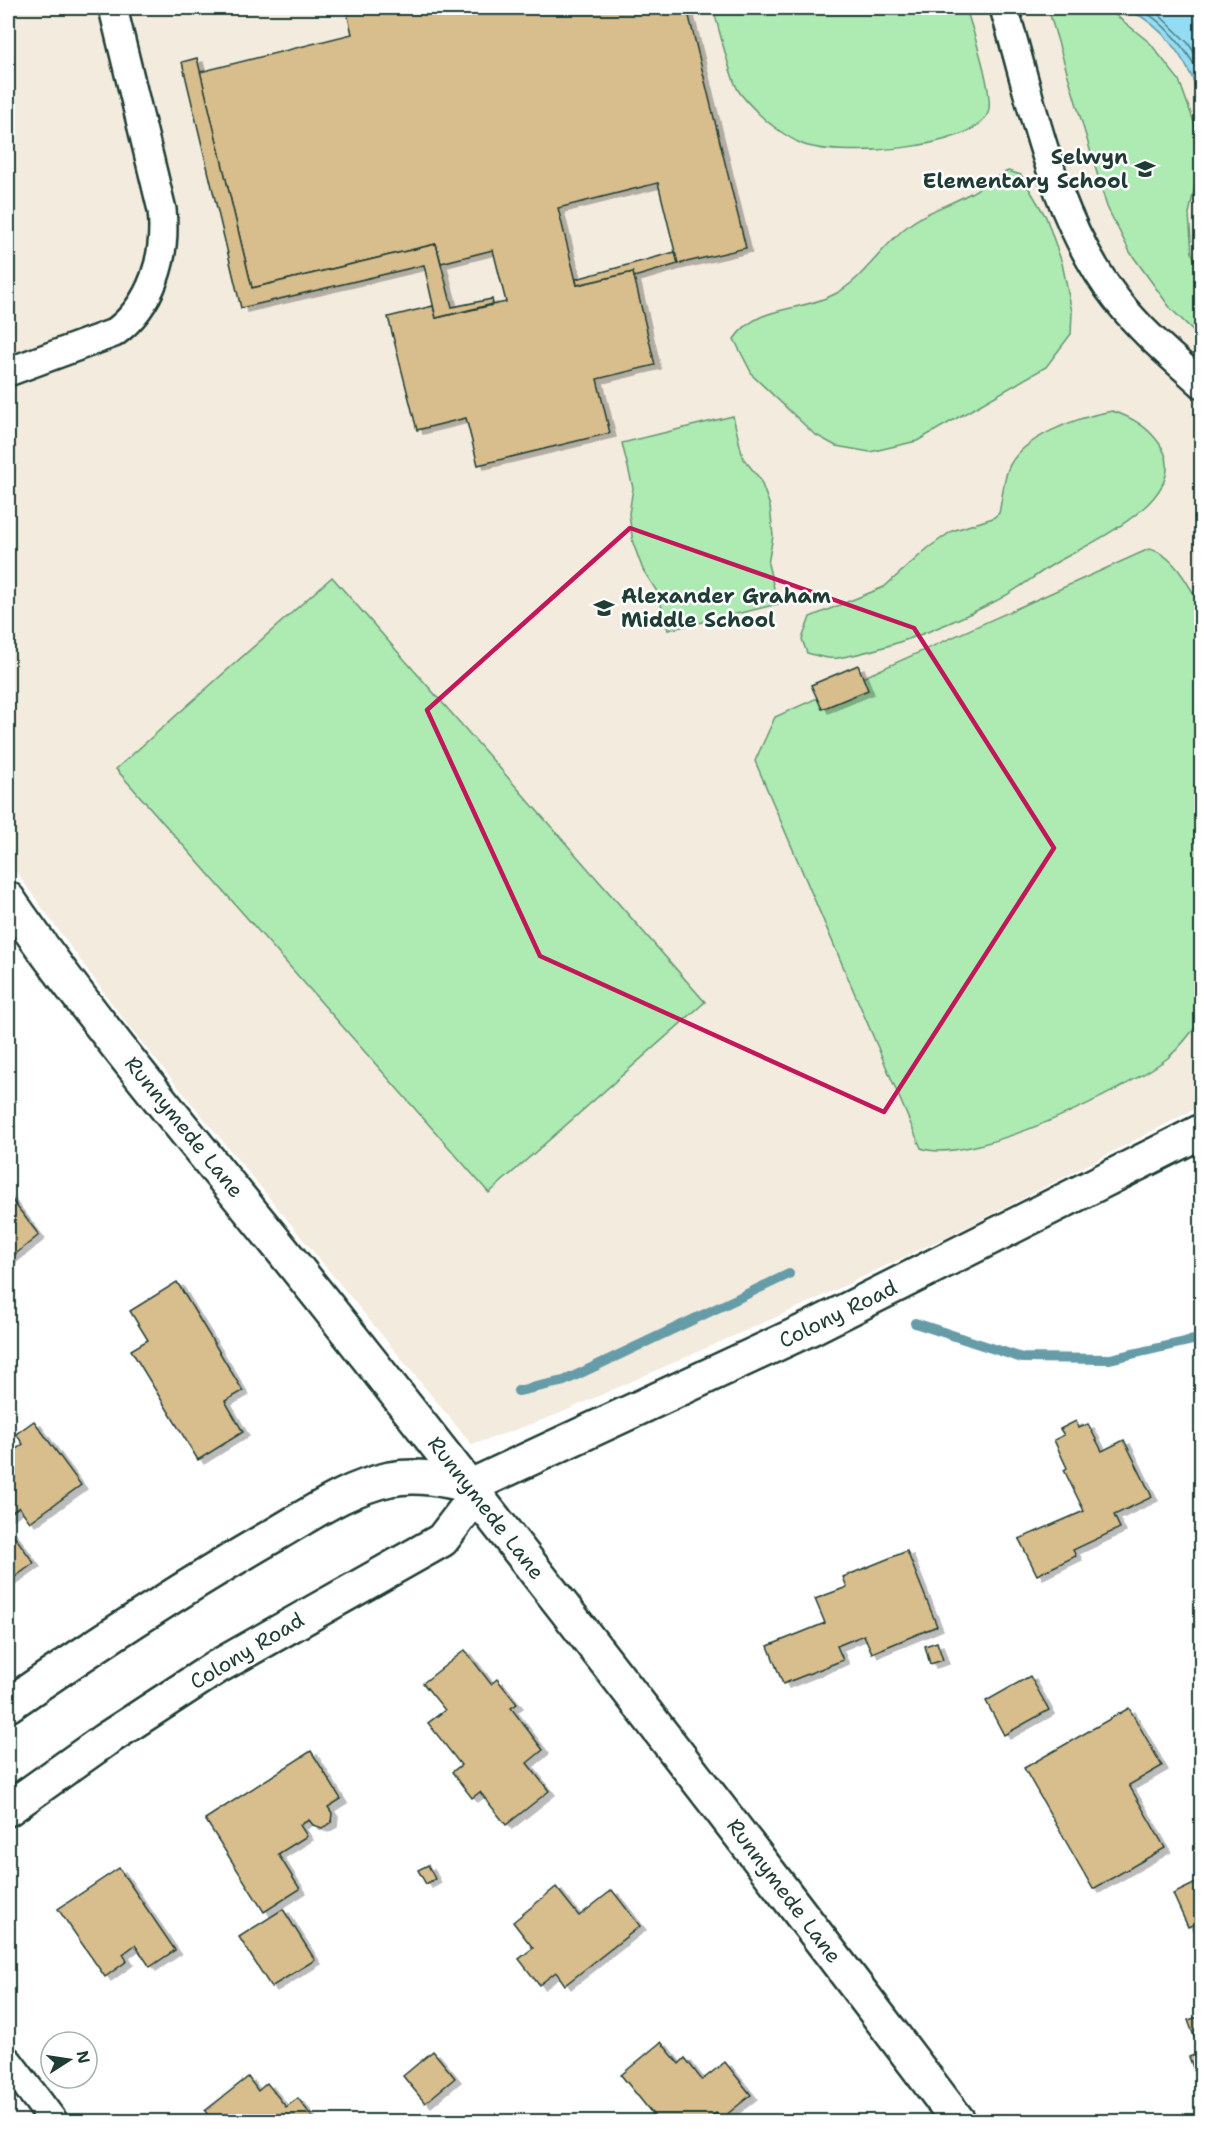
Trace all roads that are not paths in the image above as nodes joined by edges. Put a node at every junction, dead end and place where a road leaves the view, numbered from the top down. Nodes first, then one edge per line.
1 (112, 8) edge
2 (1004, 8) edge
3 (8, 372) edge
4 (1202, 384) edge
5 (8, 898) edge
6 (1202, 1131) edge
7 (471, 1486) junction
8 (8, 1705) edge
9 (8, 1809) edge
10 (8, 2061) edge
11 (54, 2121) edge
12 (959, 2121) edge

1 - 3 street
2 - 4 street
5 - 7 street, Runnymede Lane
6 - 7 street, Colony Road
7 - 8 street
7 - 9 street, Colony Road
7 - 12 street, Runnymede Lane
10 - 11 street

